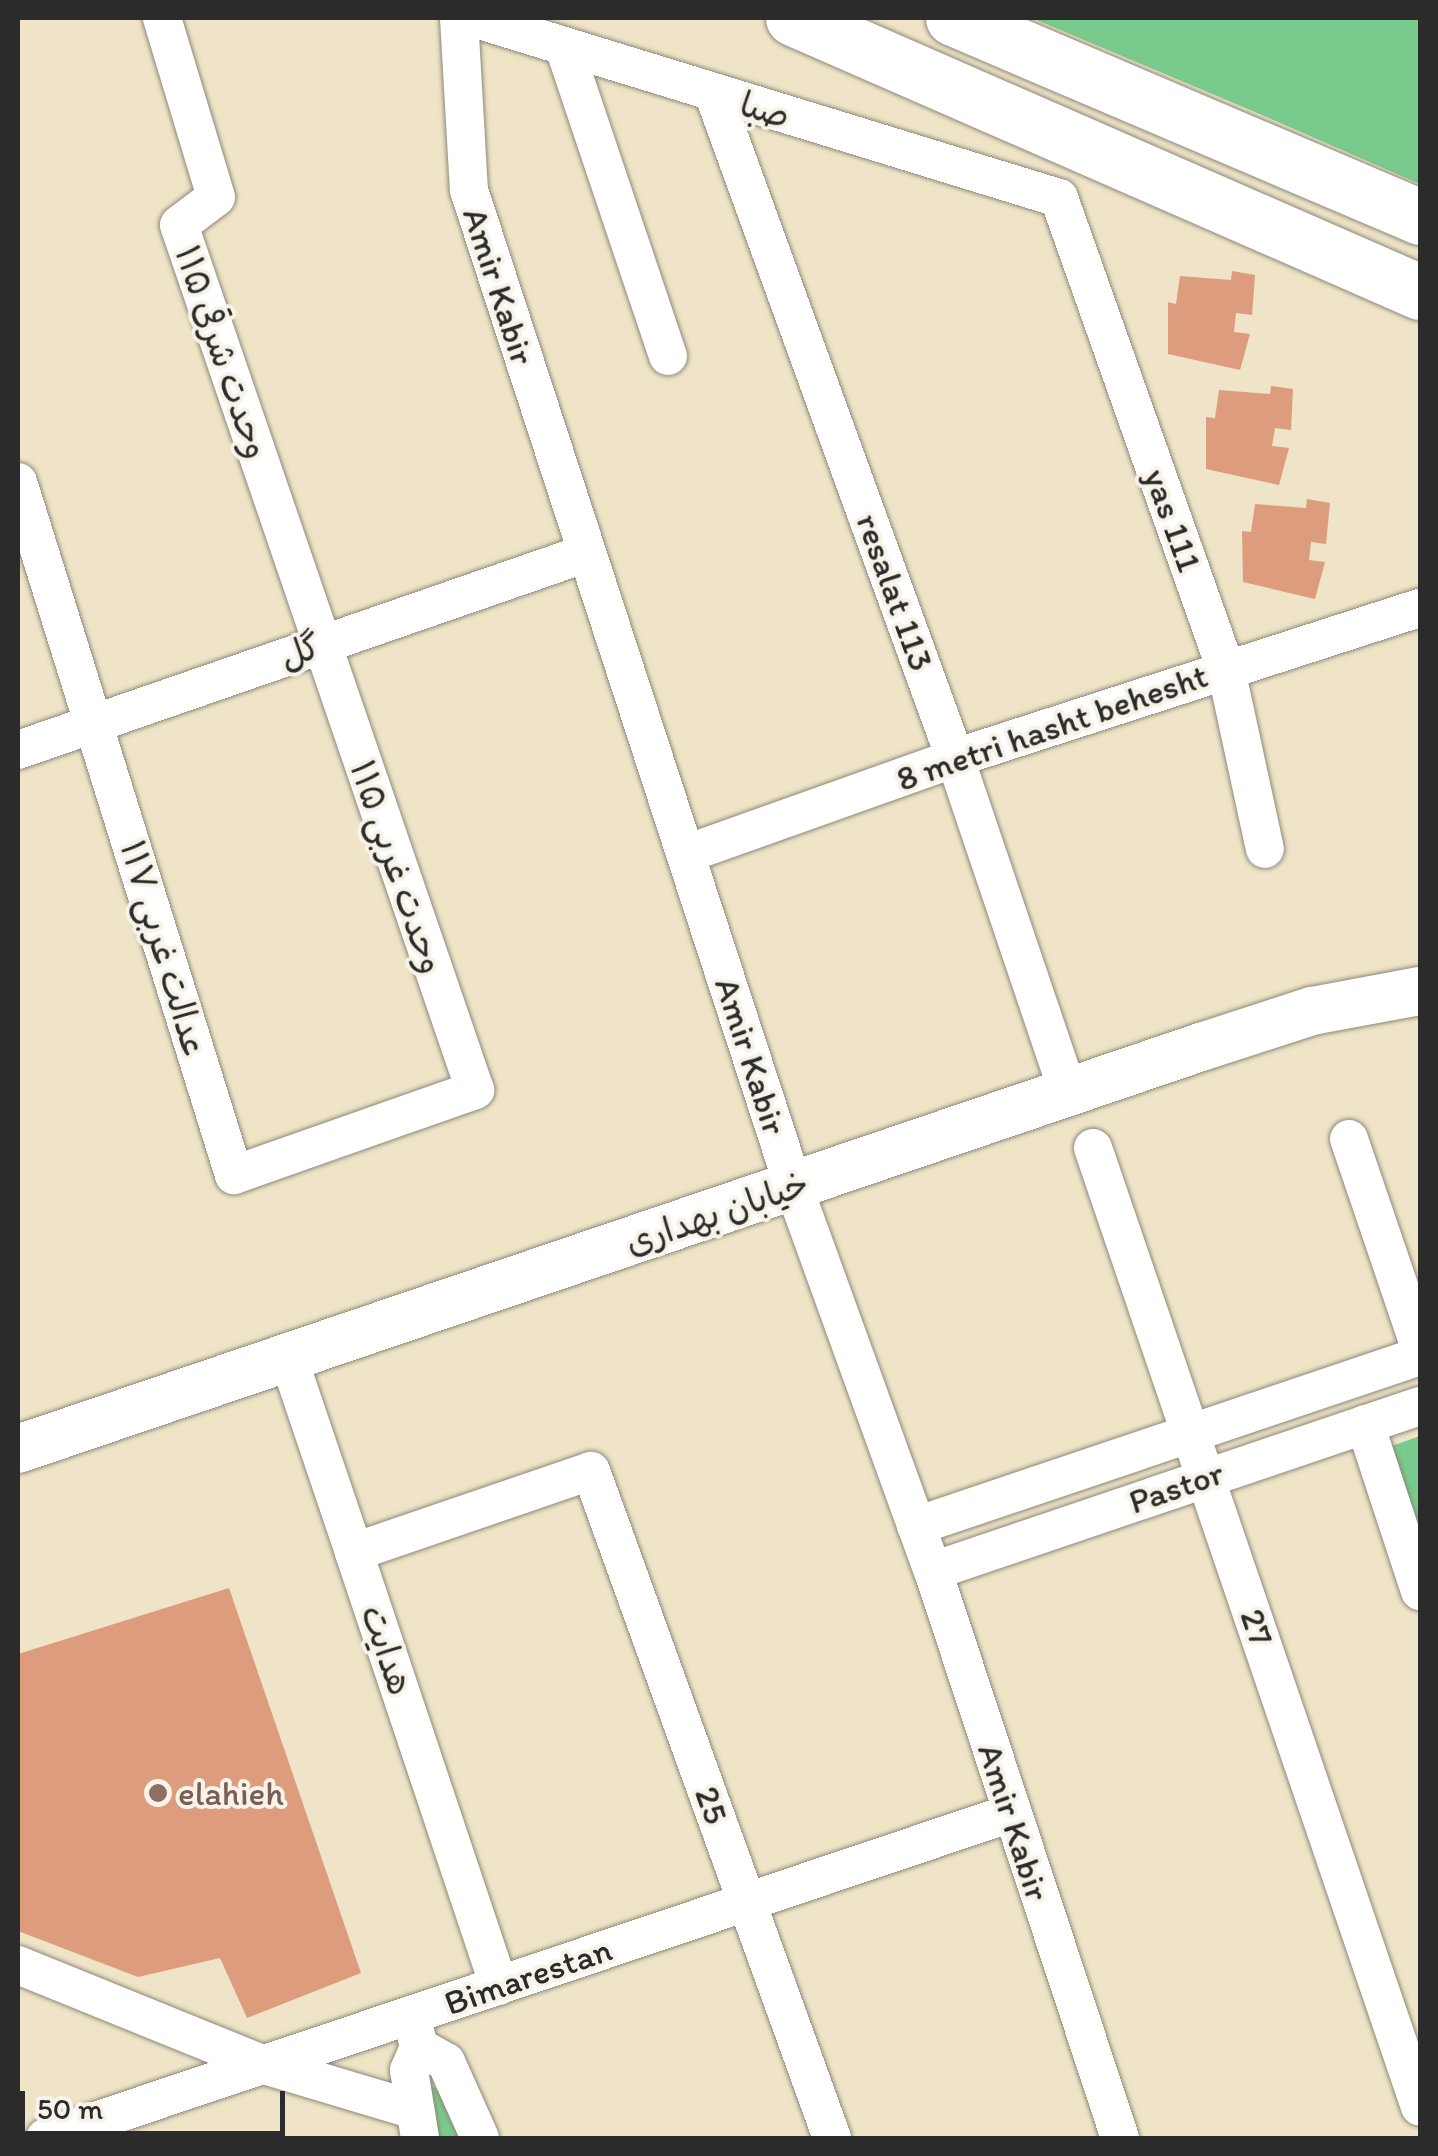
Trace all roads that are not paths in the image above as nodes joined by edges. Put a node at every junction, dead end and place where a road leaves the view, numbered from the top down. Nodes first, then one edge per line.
1 (162, 18) edge
2 (459, 18) edge
3 (473, 18) edge
4 (793, 18) edge
5 (953, 18) edge
6 (564, 46) junction
7 (714, 95) junction
8 (1059, 198) joint
9 (1420, 218) edge
10 (1420, 292) edge
11 (668, 356) dead end
12 (18, 482) edge
13 (584, 554) junction
14 (1420, 608) edge
15 (320, 644) junction
16 (1226, 669) junction
17 (94, 723) junction
18 (18, 750) edge
19 (955, 758) junction
20 (1265, 849) dead end
21 (686, 854) junction
22 (1420, 991) edge
23 (1068, 1092) junction
24 (1349, 1139) dead end
25 (1093, 1148) dead end
26 (234, 1175) joint
27 (794, 1188) junction
28 (1420, 1347) edge
29 (1420, 1356) edge
30 (288, 1358) junction
31 (1420, 1406) edge
32 (1366, 1424) junction
33 (1193, 1432) junction
34 (18, 1449) edge
35 (1206, 1476) junction
36 (916, 1526) junction
37 (354, 1552) junction
38 (933, 1572) junction
39 (1420, 1591) edge
40 (1011, 1813) junction
41 (748, 1902) junction
42 (18, 1965) edge
43 (499, 1986) junction
44 (415, 2031) junction
45 (264, 2065) junction
46 (1420, 2107) edge
47 (416, 2124) edge
48 (83, 2132) edge
49 (45, 2138) edge
50 (480, 2138) edge
51 (832, 2138) edge
52 (1120, 2138) edge

1 - 15 street, ۱۱۵ وحدت شرقی
2 - 13 street, Amir Kabir
3 - 6 street, صبا
4 - 10 main road
5 - 9 main road
6 - 7 street, صبا
6 - 11 street
7 - 8 street, صبا
7 - 19 street, resalat 113
8 - 16 street, yas 111
12 - 17 street, ۱۱۷ عدالت غربی
13 - 15 street, گل
13 - 21 street, Amir Kabir
14 - 16 street, 8 metri hasht behesht
15 - 17 street, گل
15 - 26 street, ۱۱۵ وحدت غربی
16 - 19 street, 8 metri hasht behesht
16 - 20 street, yas 111
17 - 18 street, گل
17 - 26 street, ۱۱۷ عدالت غربی
19 - 21 street, 8 metri hasht behesht
19 - 23 street, resalat 113
21 - 27 street, Amir Kabir
22 - 23 street, خیابان بهداری
23 - 27 street, خیابان بهداری
24 - 28 street
25 - 33 street, 27
27 - 30 street, خیابان بهداری
27 - 36 street, Amir Kabir
29 - 33 street
30 - 34 street, خیابان بهداری
30 - 37 street, هدایت
31 - 32 street, Pastor
32 - 35 street, Pastor
32 - 39 street
33 - 35 street, 27
33 - 36 street
35 - 38 street, Pastor
35 - 46 street, 27
36 - 38 street, Amir Kabir
37 - 41 street, 25
37 - 43 street, هدایت
38 - 40 street, Amir Kabir
40 - 41 street, Bimarestan
40 - 52 street, Amir Kabir
41 - 43 street, Bimarestan
41 - 51 street, 25
42 - 45 street
43 - 44 street, Bimarestan
44 - 45 street, Bimarestan
44 - 47 street
44 - 50 street
45 - 47 street
45 - 48 street, Bimarestan
48 - 49 street, Bimarestan

